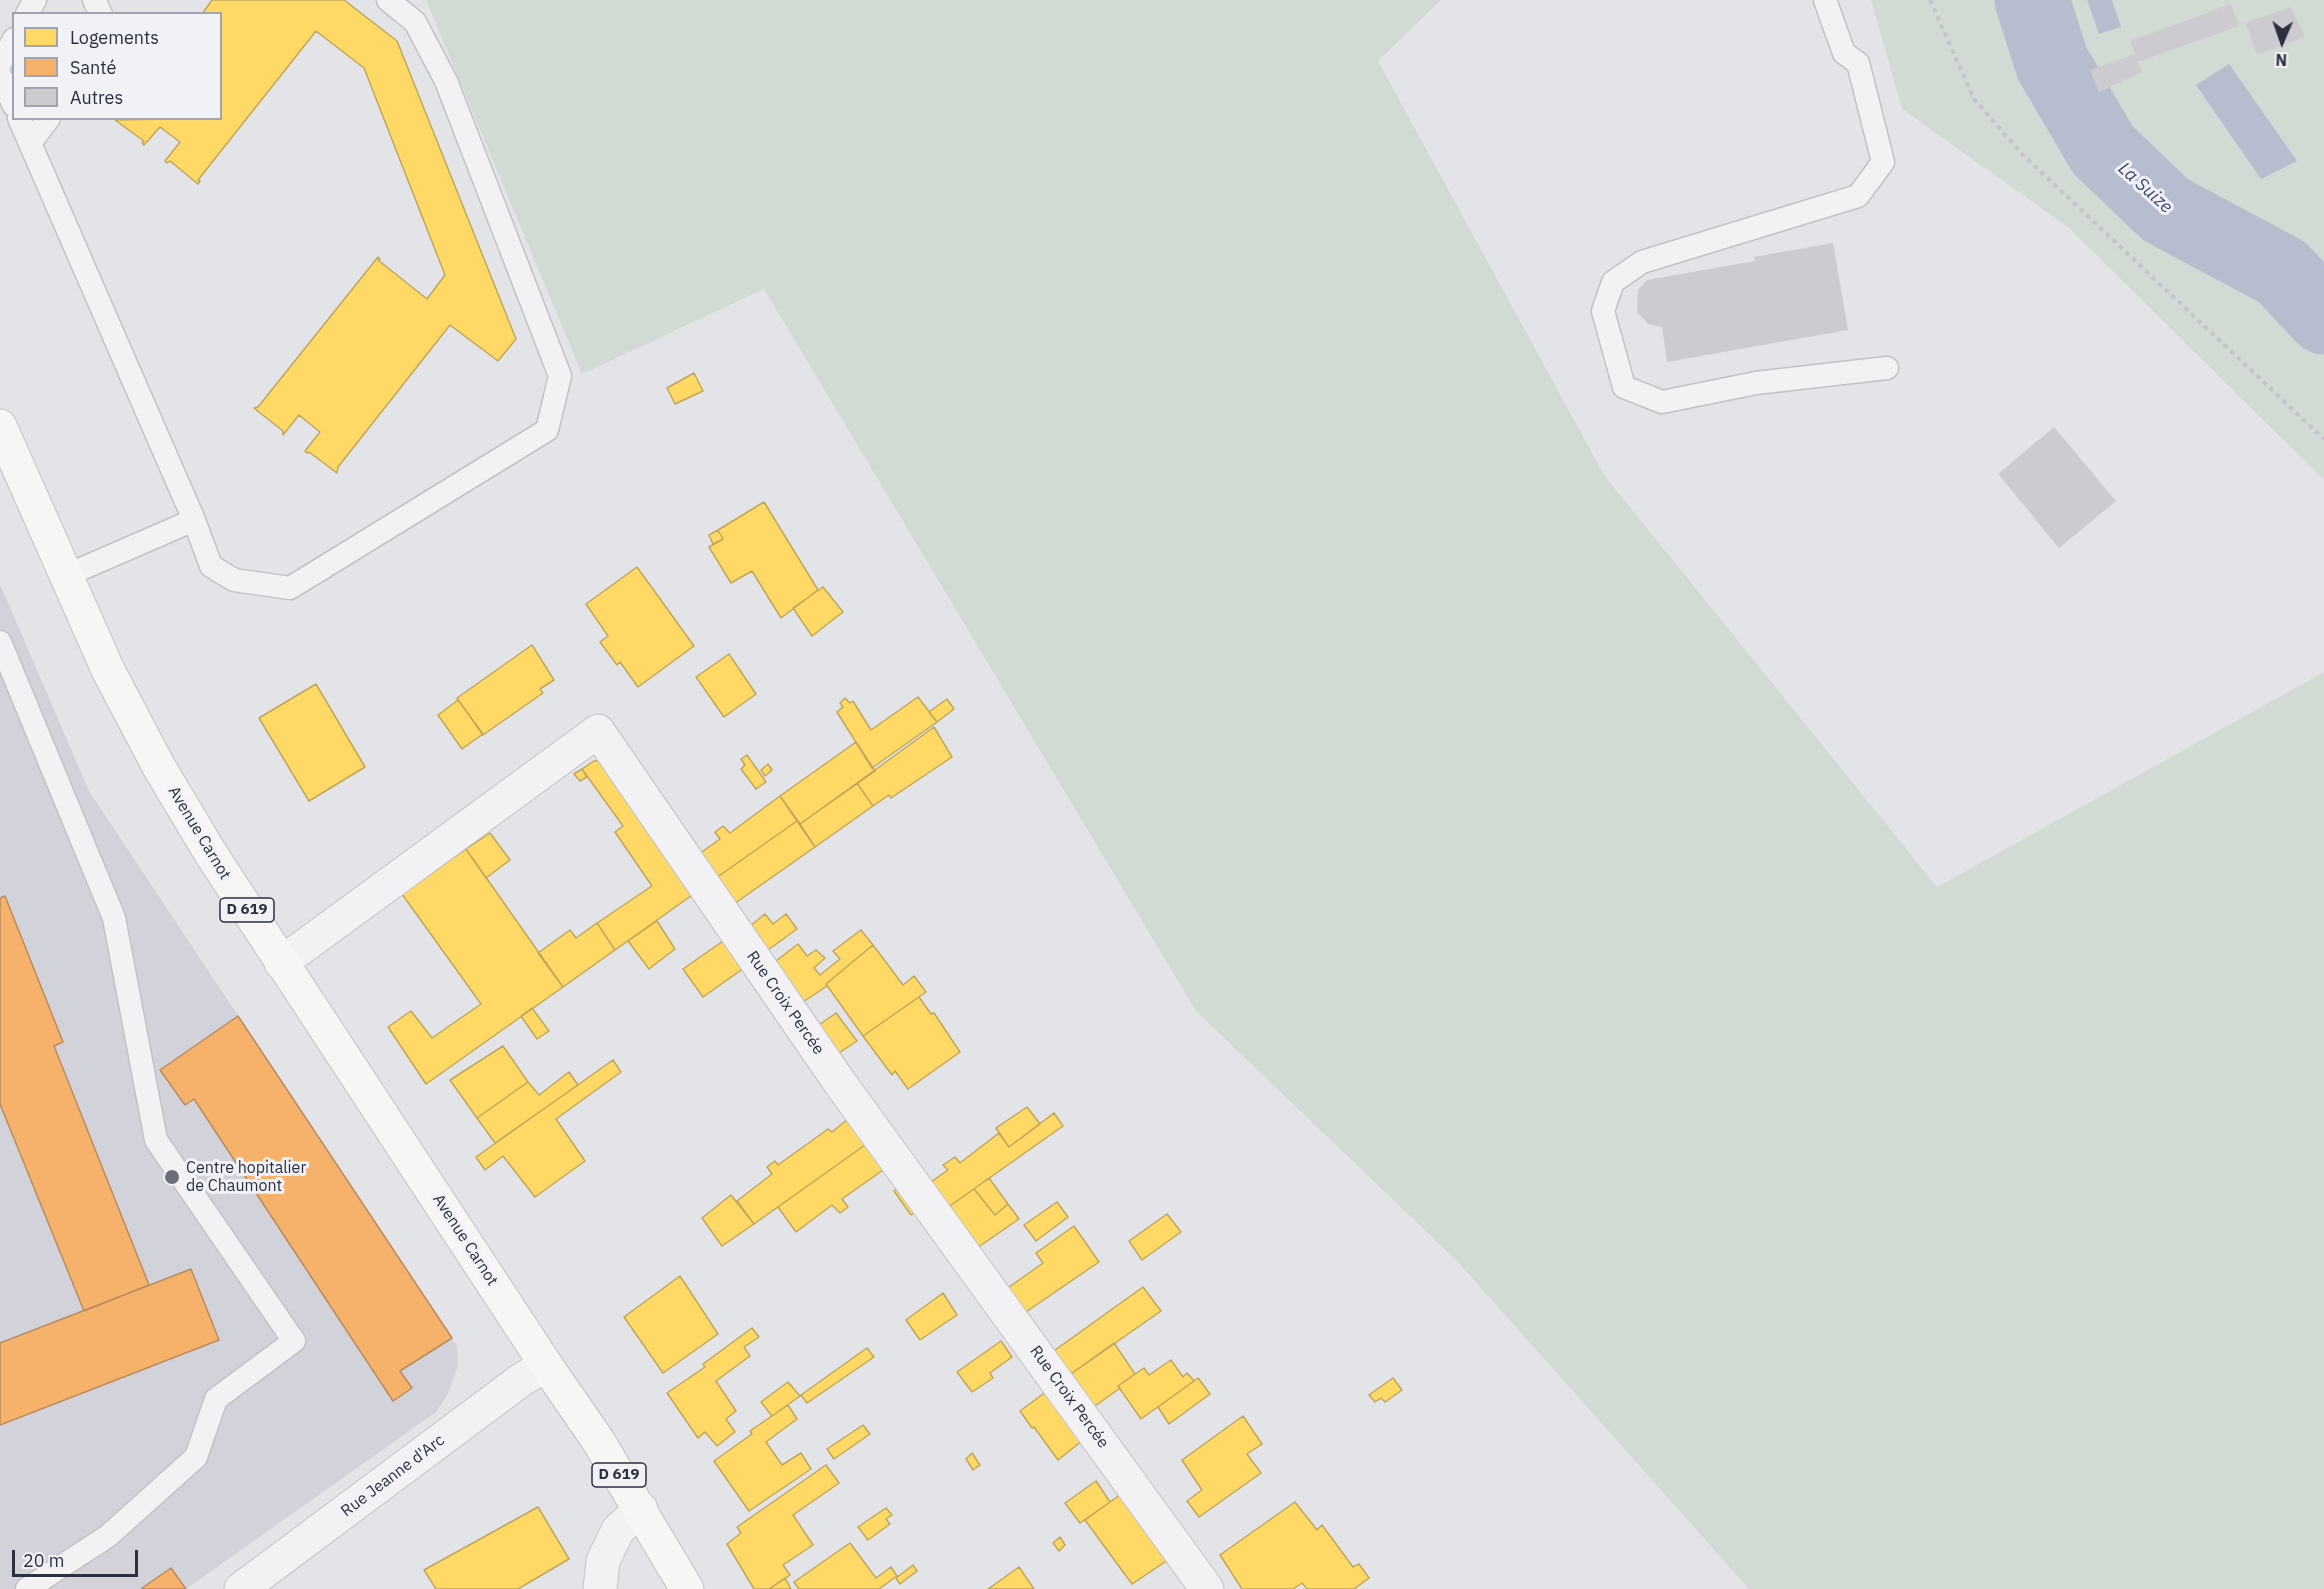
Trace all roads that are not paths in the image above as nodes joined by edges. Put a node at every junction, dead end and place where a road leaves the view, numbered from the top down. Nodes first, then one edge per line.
1 (388, 0) edge
2 (1825, 0) edge
3 (12, 43) edge
4 (0, 64) edge
5 (0, 75) edge
6 (12, 102) edge
7 (20, 120) edge
8 (47, 120) edge
9 (30, 142) junction
10 (1887, 368) dead end
11 (0, 426) edge
12 (194, 520) junction
13 (65, 576) junction
14 (0, 642) edge
15 (281, 963) junction
16 (546, 1365) junction
17 (641, 1509) junction
18 (27, 1589) edge
19 (241, 1589) edge
20 (600, 1589) edge
21 (687, 1589) edge
22 (1207, 1589) edge

1 - 12 lane
2 - 10 lane
3 - 4 lane
5 - 6 lane
7 - 9 lane
8 - 9 lane
9 - 12 lane
11 - 13 main road, Avenue Carnot / D 619
12 - 13 lane
13 - 15 main road, Avenue Carnot / D 619
14 - 18 lane
15 - 16 main road, Avenue Carnot / D 619
15 - 22 street, Rue Croix Percée
16 - 17 main road, D 619
16 - 19 street, Rue Jeanne d'Arc
17 - 20 street
17 - 21 main road, D 619

